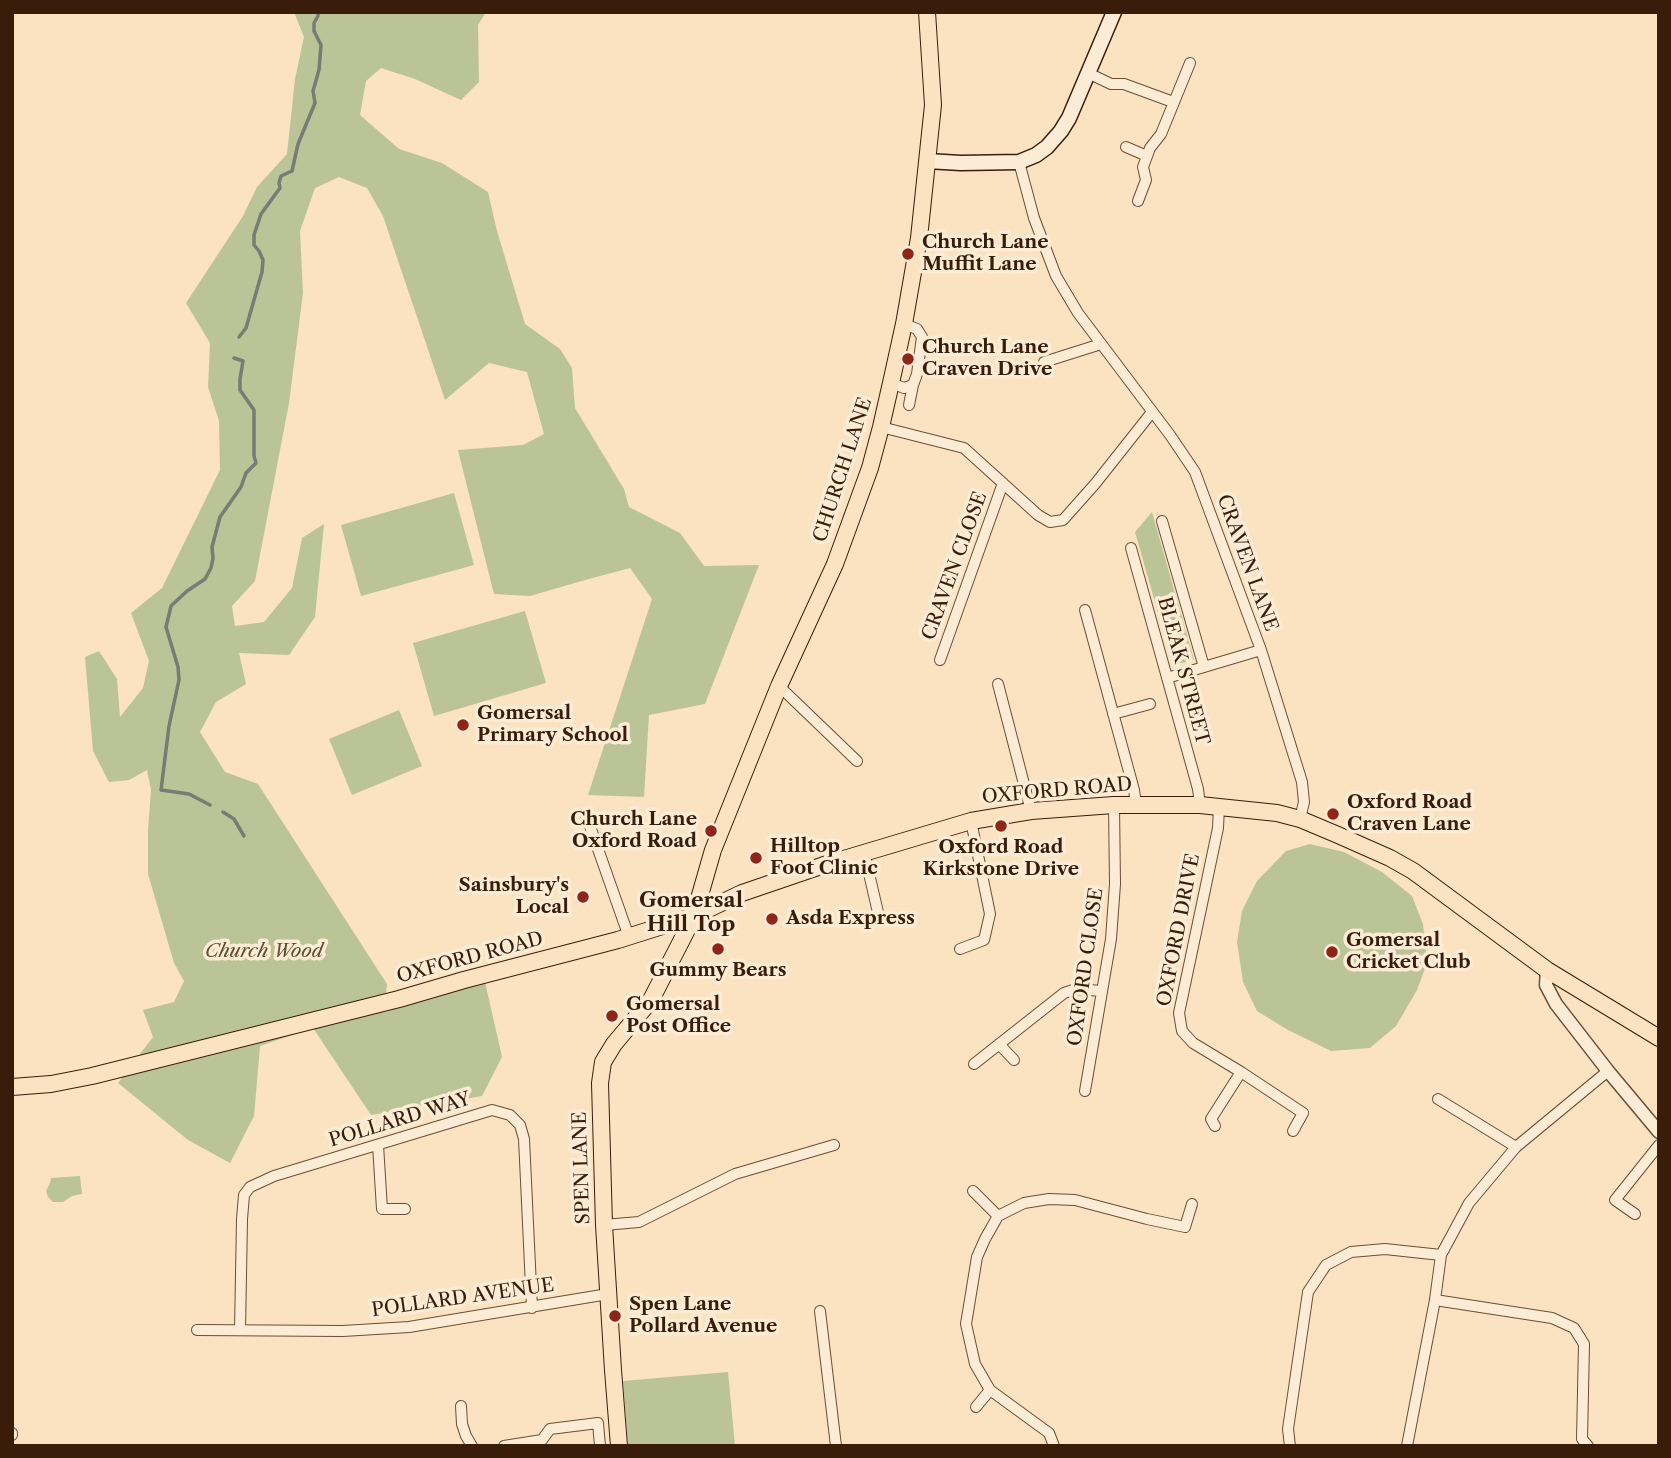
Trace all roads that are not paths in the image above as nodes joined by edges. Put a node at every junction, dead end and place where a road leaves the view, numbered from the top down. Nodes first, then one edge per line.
1 (927, 12) edge
2 (1114, 12) edge
3 (1190, 63) dead end
4 (1088, 73) junction
5 (1173, 102) junction
6 (1126, 147) dead end
7 (1147, 156) junction
8 (927, 161) junction
9 (1019, 162) junction
10 (1138, 201) dead end
11 (904, 324) junction
12 (1101, 344) junction
13 (1044, 362) dead end
14 (891, 383) junction
15 (913, 385) junction
16 (909, 405) dead end
17 (1152, 412) junction
18 (881, 427) junction
19 (1003, 483) junction
20 (1162, 521) dead end
21 (1131, 548) dead end
22 (1085, 610) dead end
23 (1100, 619) dead end
24 (1088, 622) junction
25 (1261, 650) junction
26 (940, 660) dead end
27 (1204, 667) junction
28 (1167, 678) junction
29 (998, 684) dead end
30 (779, 686) junction
31 (1150, 704) dead end
32 (1113, 714) junction
33 (857, 761) dead end
34 (1136, 804) junction
35 (1114, 805) junction
36 (1200, 805) junction
37 (1219, 806) junction
38 (1031, 811) junction
39 (586, 815) dead end
40 (1300, 819) junction
41 (971, 821) junction
42 (864, 852) junction
43 (694, 916) junction
44 (880, 920) dead end
45 (629, 937) junction
46 (960, 949) dead end
47 (1547, 970) junction
48 (1102, 991) junction
49 (1659, 1038) edge
50 (999, 1044) junction
51 (1014, 1060) dead end
52 (974, 1064) dead end
53 (1608, 1071) junction
54 (1241, 1072) junction
55 (12, 1087) edge
56 (1085, 1091) dead end
57 (1438, 1098) dead end
58 (1209, 1121) dead end
59 (1293, 1131) dead end
60 (1659, 1132) edge
61 (378, 1145) junction
62 (834, 1145) dead end
63 (1659, 1145) edge
64 (1516, 1147) junction
65 (973, 1191) dead end
66 (1192, 1204) dead end
67 (405, 1209) dead end
68 (1635, 1214) dead end
69 (999, 1216) junction
70 (604, 1225) junction
71 (1441, 1255) junction
72 (608, 1294) junction
73 (1435, 1300) junction
74 (532, 1308) junction
75 (820, 1311) dead end
76 (240, 1330) junction
77 (197, 1331) dead end
78 (990, 1390) junction
79 (461, 1406) dead end
80 (976, 1407) dead end
81 (472, 1446) edge
82 (504, 1446) edge
83 (600, 1446) edge
84 (619, 1446) edge
85 (836, 1446) edge
86 (1054, 1446) edge
87 (1290, 1446) edge
88 (1407, 1446) edge
89 (1588, 1446) edge

1 - 8 main road, CHURCH LANE
2 - 4 main road
3 - 5 street
4 - 5 street
4 - 9 main road
5 - 7 street
6 - 7 street
7 - 10 street
8 - 9 main road
8 - 11 main road, CHURCH LANE
9 - 12 street, CRAVEN LANE
11 - 14 main road, CHURCH LANE
11 - 15 street
12 - 13 street
12 - 17 street, CRAVEN LANE
14 - 15 street
14 - 18 main road, CHURCH LANE
15 - 16 street
17 - 19 street
17 - 25 street, CRAVEN LANE
18 - 19 street
18 - 30 main road, CHURCH LANE
19 - 26 street, CRAVEN CLOSE
20 - 27 street
21 - 28 street, BLEAK STREET
22 - 24 street
23 - 24 street
24 - 32 street
25 - 27 street
25 - 40 street, CRAVEN LANE
27 - 28 street
28 - 36 street, BLEAK STREET
29 - 38 street
30 - 33 street
30 - 43 main road, CHURCH LANE
31 - 32 street
32 - 34 street
34 - 35 main road, OXFORD ROAD
34 - 36 main road, OXFORD ROAD
35 - 38 main road, OXFORD ROAD
35 - 48 street, OXFORD CLOSE
36 - 37 main road, OXFORD ROAD
37 - 40 main road, OXFORD ROAD
37 - 54 street, OXFORD DRIVE
38 - 41 main road, OXFORD ROAD
39 - 45 street
40 - 47 main road, OXFORD ROAD
41 - 42 main road, OXFORD ROAD
41 - 46 street
42 - 43 main road, OXFORD ROAD
42 - 44 street
43 - 45 main road, OXFORD ROAD
43 - 70 main road, SPEN LANE
45 - 55 main road, OXFORD ROAD
47 - 49 main road, OXFORD ROAD
47 - 53 street
48 - 50 street
48 - 56 street, OXFORD CLOSE
50 - 51 street
50 - 52 street
53 - 60 street
53 - 64 street
54 - 58 street
54 - 59 street, OXFORD DRIVE
57 - 64 street
61 - 67 street
61 - 74 street, POLLARD WAY
61 - 76 street, POLLARD WAY
62 - 70 street
63 - 68 street
64 - 71 street
65 - 69 street
66 - 69 street
69 - 78 street
70 - 72 main road, SPEN LANE
71 - 73 street
71 - 87 street
72 - 74 street, POLLARD AVENUE
72 - 84 main road, SPEN LANE
73 - 88 street
73 - 89 street
74 - 76 street, POLLARD AVENUE
75 - 85 street
76 - 77 street, POLLARD AVENUE
78 - 80 street
78 - 86 street
79 - 81 street
82 - 83 street

